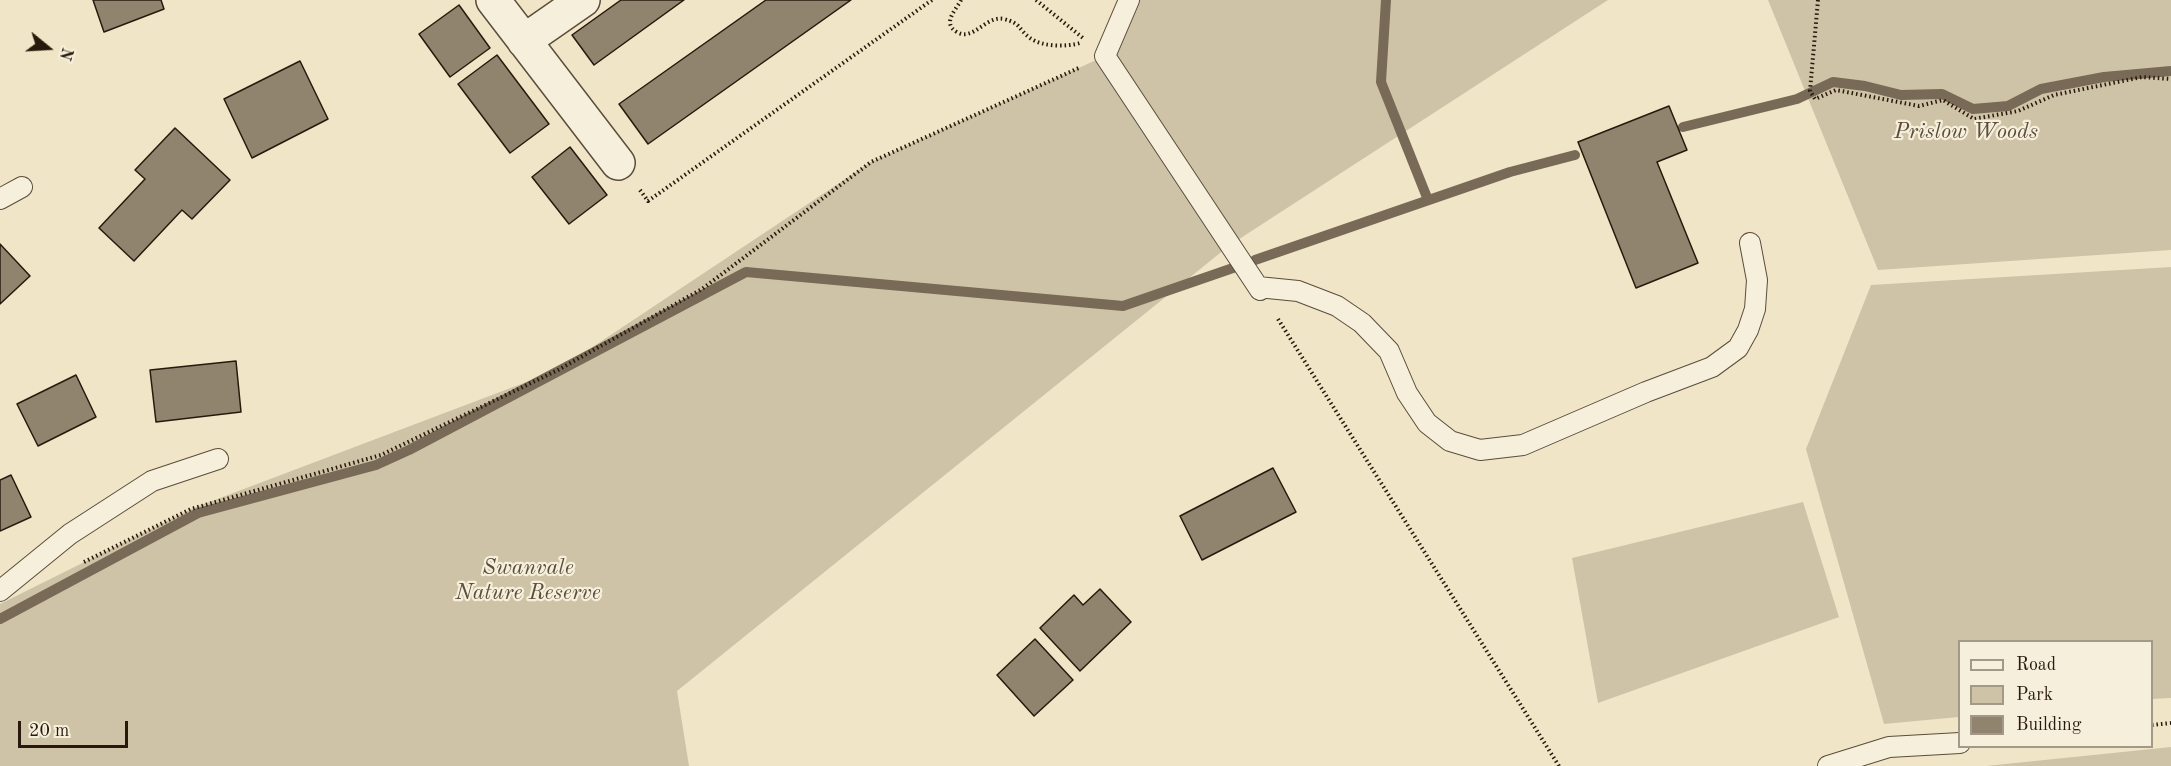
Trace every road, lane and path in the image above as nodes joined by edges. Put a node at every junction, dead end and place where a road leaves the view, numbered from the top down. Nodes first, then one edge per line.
1 (493, 0) edge
2 (583, 0) edge
3 (932, 0) edge
4 (961, 0) edge
5 (1036, 0) edge
6 (1129, 0) edge
7 (1818, 0) edge
8 (524, 41) junction
9 (1105, 56) junction
10 (2171, 79) edge
11 (618, 163) dead end
12 (22, 187) dead end
13 (0, 199) edge
14 (648, 201) dead end
15 (1750, 243) dead end
16 (1259, 289) junction
17 (218, 459) dead end
18 (74, 567) dead end
19 (0, 591) edge
20 (2171, 723) edge
21 (2153, 725) edge
22 (1958, 743) edge
23 (1559, 766) edge
24 (1828, 766) edge

1 - 8 street
2 - 8 street
3 - 14 path
4 - 5 path
6 - 9 lane
7 - 10 path
8 - 11 street
9 - 16 lane
9 - 18 path
12 - 13 lane
15 - 16 lane
16 - 23 path
17 - 19 lane
20 - 21 path
22 - 24 lane

